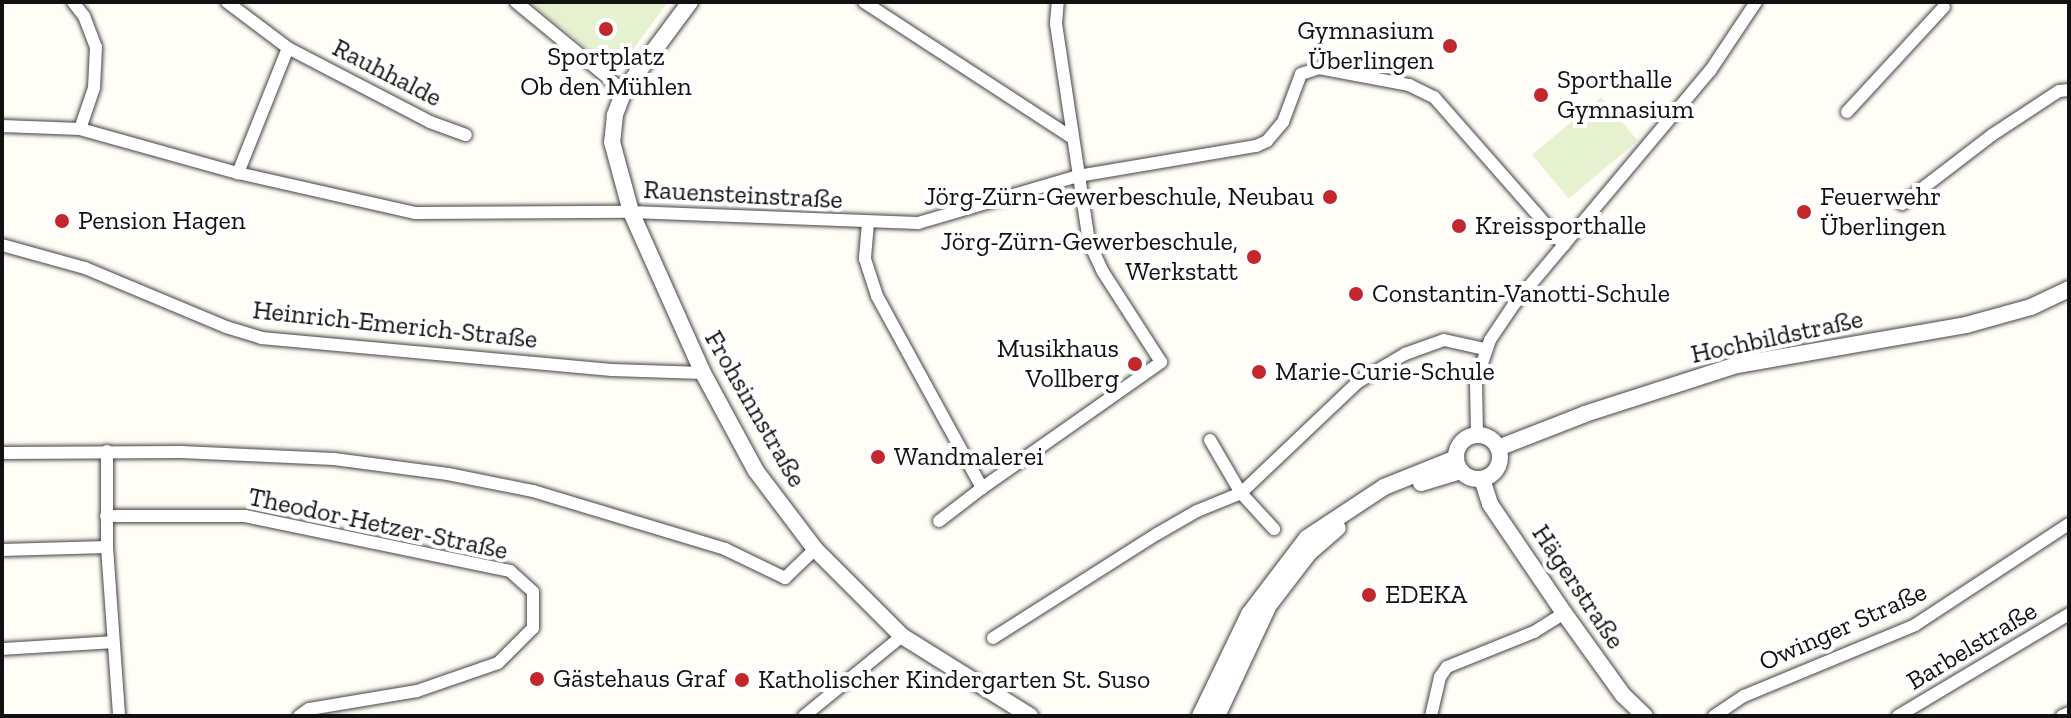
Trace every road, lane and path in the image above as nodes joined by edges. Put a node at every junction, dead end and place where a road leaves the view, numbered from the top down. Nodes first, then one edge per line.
1 (73, 2) edge
2 (227, 2) edge
3 (516, 2) edge
4 (690, 2) edge
5 (864, 2) edge
6 (1058, 2) edge
7 (1756, 2) edge
8 (1943, 4) edge
9 (288, 48) junction
10 (2069, 90) edge
11 (624, 91) junction
12 (1847, 112) dead end
13 (2, 126) edge
14 (80, 129) junction
15 (466, 135) dead end
16 (1071, 137) junction
17 (238, 173) junction
18 (1078, 176) junction
19 (1902, 204) dead end
20 (631, 212) junction
21 (868, 223) junction
22 (2, 245) edge
23 (1564, 245) junction
24 (2069, 289) edge
25 (1485, 349) junction
26 (703, 373) junction
27 (1477, 435) junction
28 (1210, 440) dead end
29 (1498, 448) junction
30 (107, 451) junction
31 (2, 453) edge
32 (1459, 464) junction
33 (1482, 479) junction
34 (982, 488) junction
35 (1241, 493) junction
36 (106, 516) junction
37 (939, 521) dead end
38 (2069, 524) edge
39 (1274, 529) dead end
40 (107, 547) junction
41 (815, 549) junction
42 (2, 550) edge
43 (1564, 613) junction
44 (2069, 614) edge
45 (902, 636) junction
46 (993, 638) dead end
47 (113, 642) junction
48 (2, 649) edge
49 (2069, 713) edge
50 (119, 716) edge
51 (299, 716) edge
52 (804, 716) edge
53 (1030, 716) edge
54 (1200, 716) edge
55 (1217, 716) edge
56 (1431, 716) edge
57 (1645, 716) edge
58 (1714, 716) edge
59 (1898, 716) edge
60 (2062, 716) edge

1 - 14 street
2 - 9 street, Rauhhalde
3 - 11 street
4 - 11 street
5 - 16 street
6 - 16 street
7 - 23 street
8 - 12 street
9 - 15 street, Rauhhalde
9 - 17 street
10 - 19 street
11 - 20 street, Frohsinnstraße
13 - 14 street, Rauensteinstraße
14 - 17 street, Rauensteinstraße
16 - 18 street
17 - 20 street, Rauensteinstraße
18 - 21 street, Rauensteinstraße
18 - 23 street, Rauensteinstraße
18 - 34 street
20 - 21 street, Rauensteinstraße
20 - 26 street, Frohsinnstraße
21 - 34 street
22 - 26 street, Heinrich-Emerich-Straße
23 - 25 street
24 - 29 street, Hochbildstraße
25 - 27 street
25 - 35 street
26 - 41 street, Frohsinnstraße
27 - 29 street
27 - 32 street
28 - 35 street
29 - 33 street
30 - 31 street
30 - 36 street
30 - 41 street
32 - 33 street
32 - 54 street
32 - 55 street
33 - 43 street, Hägerstraße
34 - 37 street
35 - 39 street
35 - 46 street
36 - 40 street
36 - 51 street, Theodor-Hetzer-Straße
38 - 58 street, Owinger Straße
40 - 42 street
40 - 47 street
41 - 45 street, Frohsinnstraße
43 - 56 street
43 - 57 street, Hägerstraße
44 - 59 street, Barbelstraße
45 - 52 street
45 - 53 street, Frohsinnstraße
47 - 48 street
47 - 50 street
49 - 60 street

